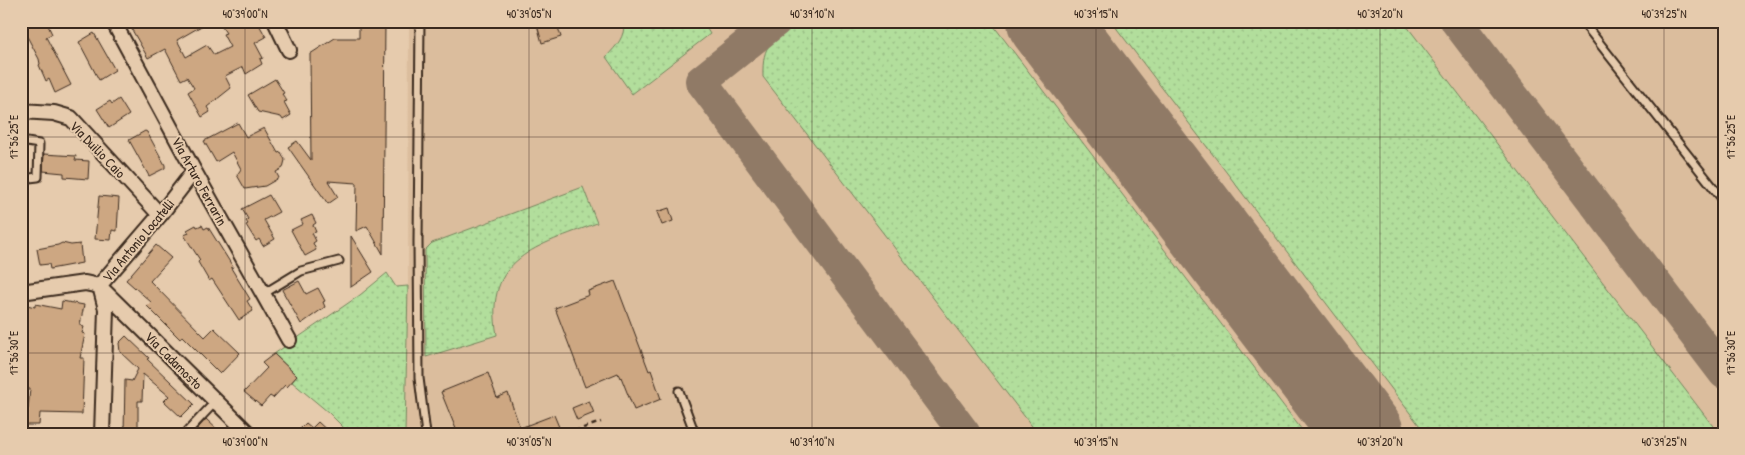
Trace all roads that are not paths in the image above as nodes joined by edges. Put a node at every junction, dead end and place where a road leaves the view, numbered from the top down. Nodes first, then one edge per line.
1 (114, 21) edge
2 (275, 21) edge
3 (420, 21) edge
4 (1582, 21) edge
5 (289, 50) dead end
6 (21, 111) edge
7 (21, 141) edge
8 (194, 171) junction
9 (21, 179) edge
10 (1724, 202) edge
11 (160, 215) junction
12 (339, 261) dead end
13 (99, 286) junction
14 (21, 292) edge
15 (263, 294) junction
16 (289, 340) dead end
17 (679, 391) dead end
18 (216, 401) junction
19 (102, 434) edge
20 (185, 434) edge
21 (249, 434) edge
22 (426, 434) edge
23 (695, 434) edge

1 - 8 street, Via Arturo Ferrarin
2 - 5 street
3 - 22 lane
4 - 10 lane
6 - 11 street, Via Duilio Caio
7 - 9 lane
8 - 11 street, Via Antonio Locatelli
8 - 15 street, Via Arturo Ferrarin
11 - 13 street, Via Antonio Locatelli
12 - 15 lane
13 - 14 street
13 - 18 street, Via Cadamosto
13 - 19 street, Via Antonio Locatelli
15 - 16 street, Via Arturo Ferrarin
17 - 23 lane
18 - 20 lane
18 - 21 street, Via Cadamosto

